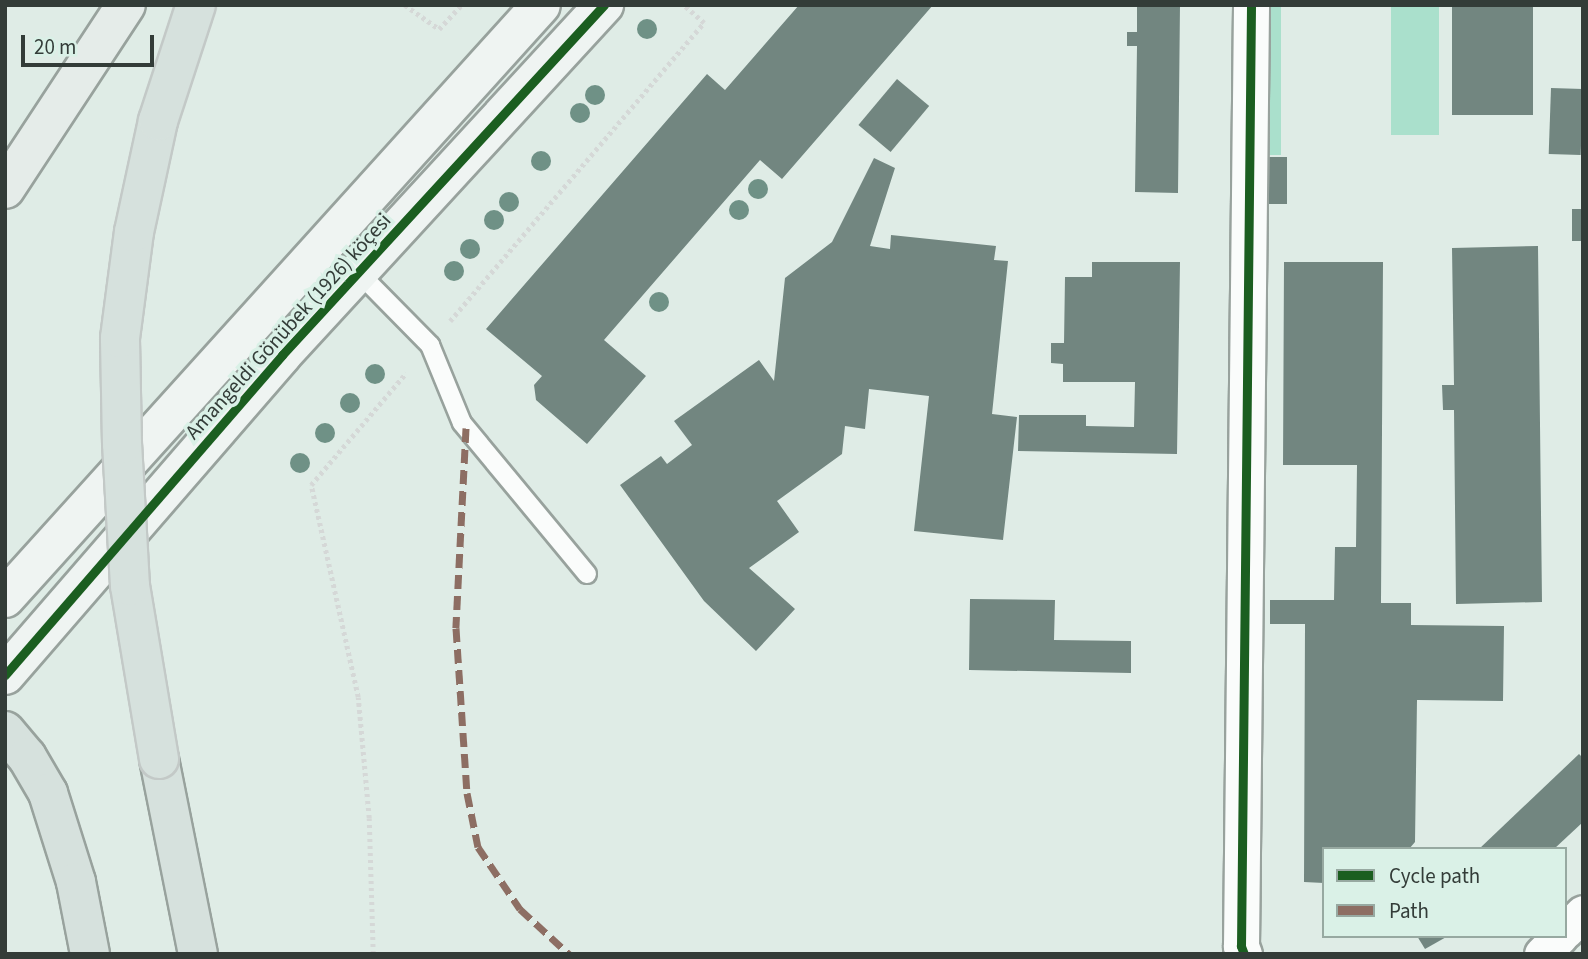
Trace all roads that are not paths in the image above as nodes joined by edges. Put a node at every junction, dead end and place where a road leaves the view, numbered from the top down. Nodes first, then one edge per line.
1 (126, 5) edge
2 (196, 5) edge
3 (541, 5) edge
4 (604, 5) edge
5 (1251, 5) edge
6 (5, 189) edge
7 (358, 272) junction
8 (587, 573) dead end
9 (5, 598) edge
10 (5, 675) edge
11 (5, 731) edge
12 (1583, 913) edge
13 (1567, 929) edge
14 (1558, 938) edge
15 (90, 954) edge
16 (198, 954) edge
17 (1244, 954) edge
18 (1542, 954) edge

1 - 6 main road
2 - 16 highway, bridge
3 - 9 street, Amangeldi Gönübek (1926) köçesi
4 - 7 street, Amangeldi Gönübek (1926) köçesi
5 - 17 street
7 - 8 lane
7 - 10 street, Amangeldi Gönübek (1926) köçesi
11 - 15 highway
12 - 13 street
14 - 18 street

